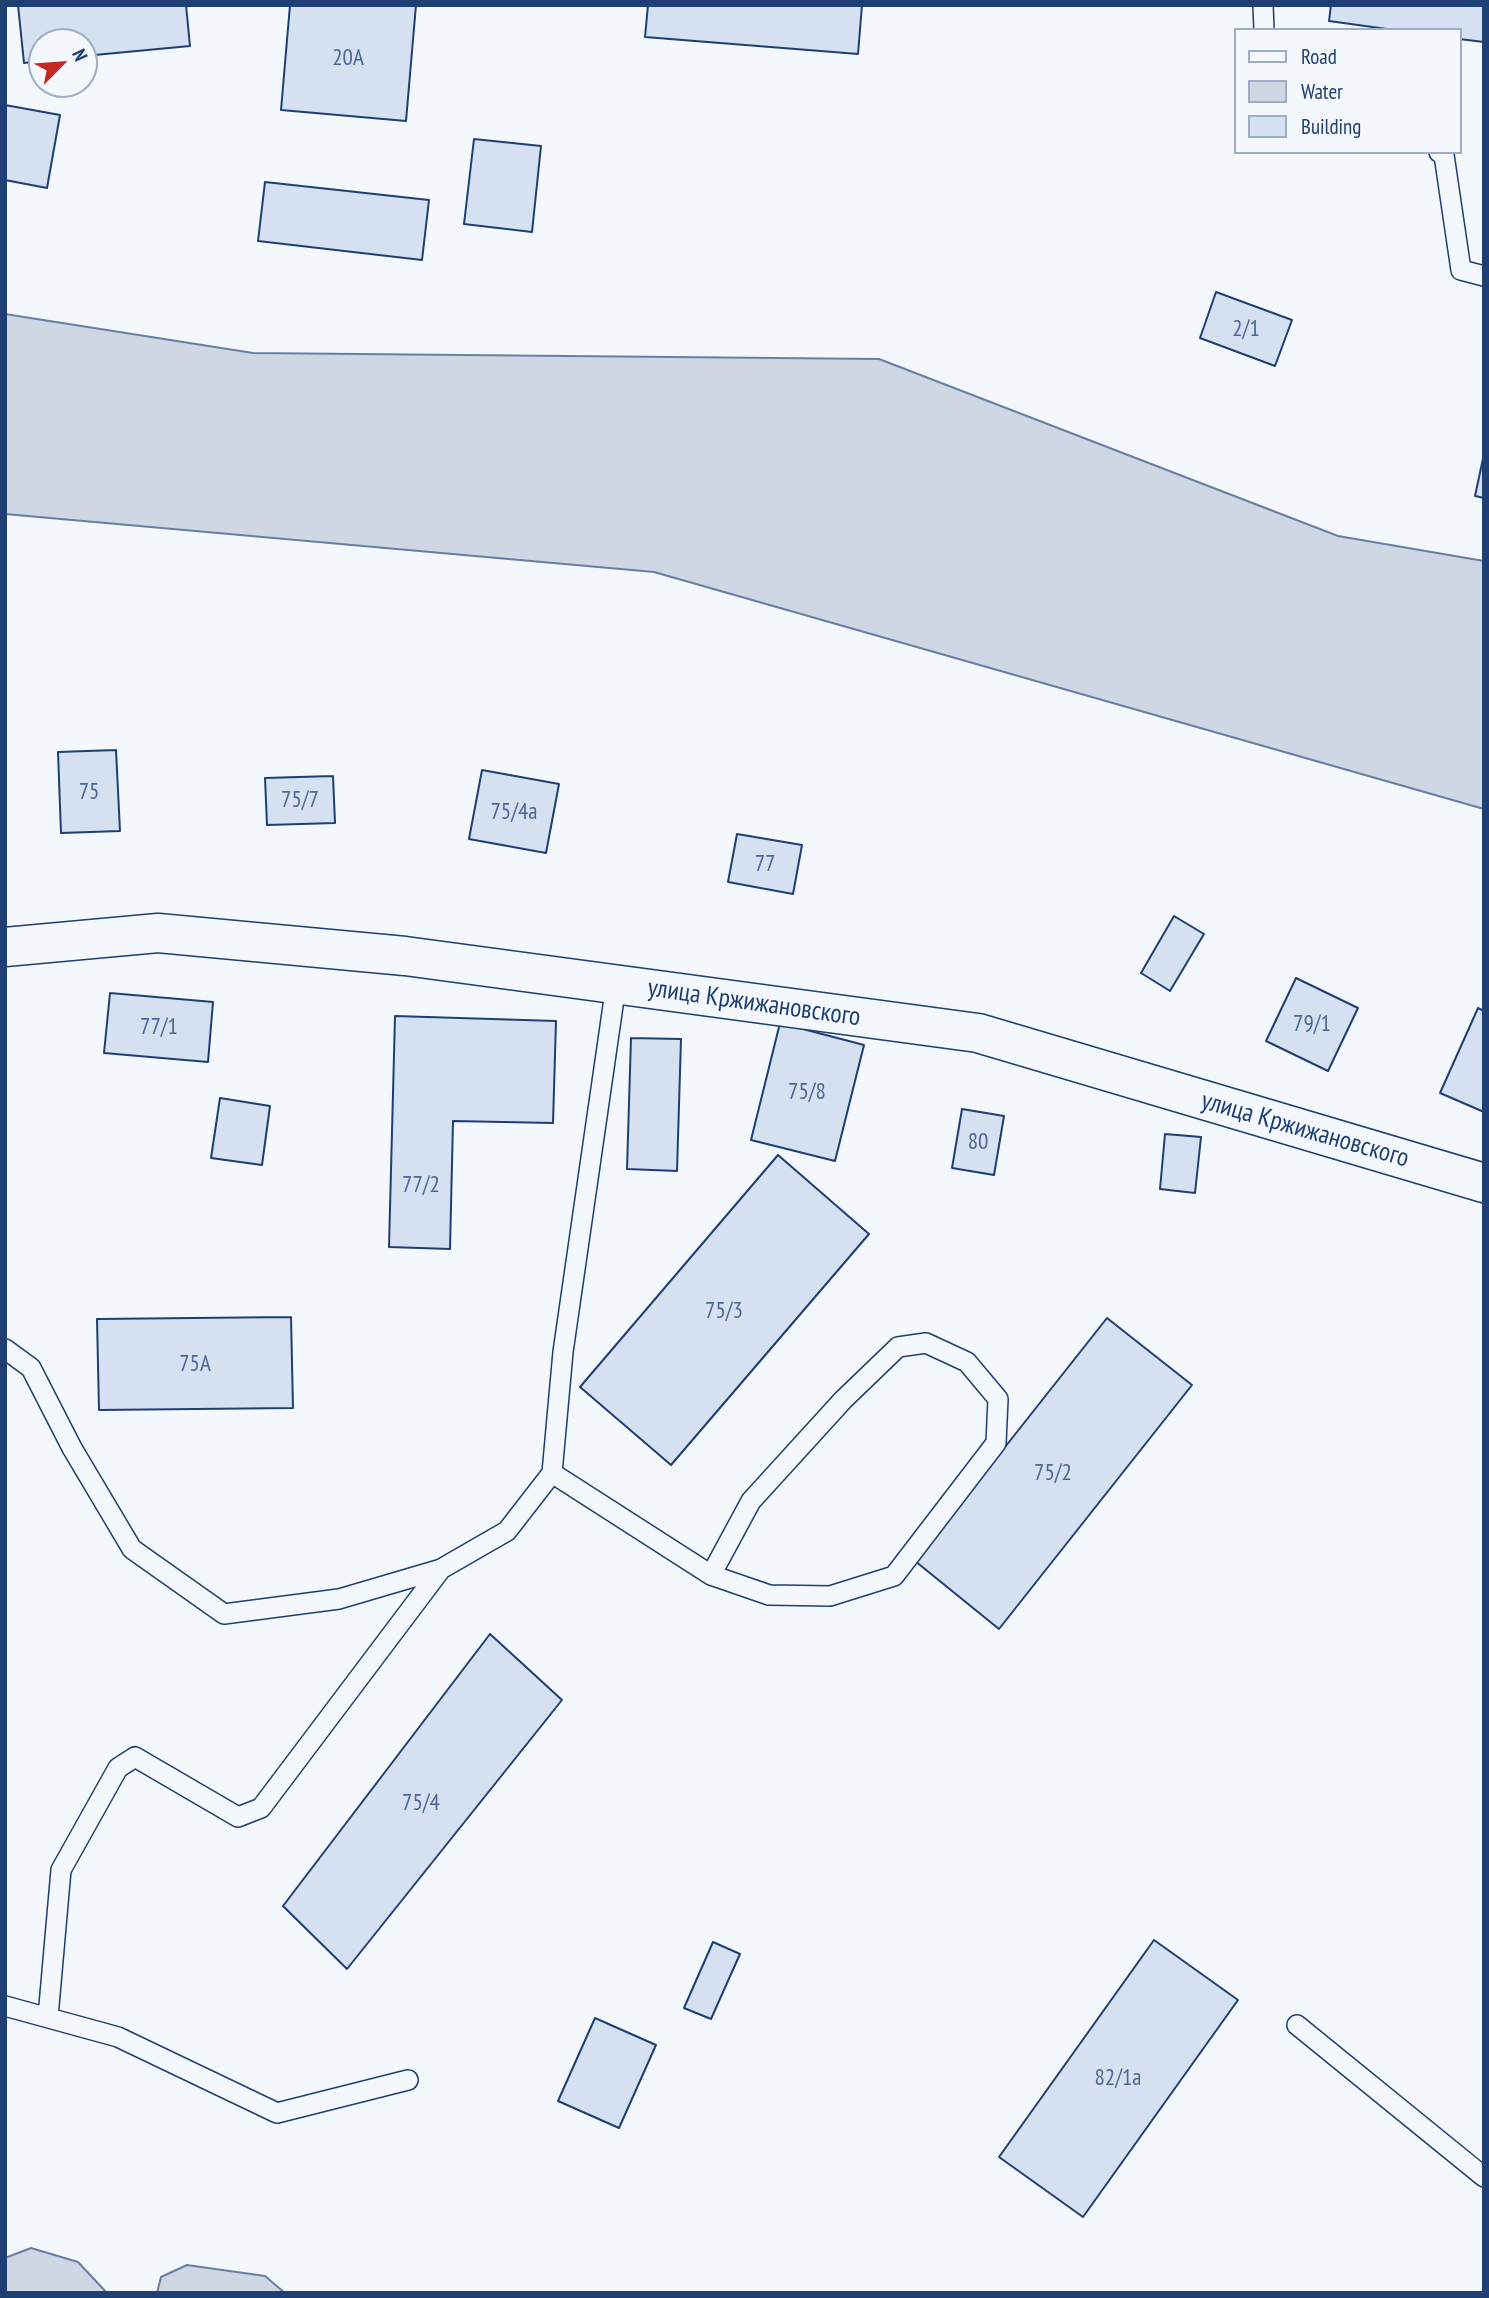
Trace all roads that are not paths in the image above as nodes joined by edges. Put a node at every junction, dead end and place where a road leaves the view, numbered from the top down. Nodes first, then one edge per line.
1 (1263, 5) edge
2 (1264, 28) edge
3 (1442, 154) edge
4 (1484, 276) edge
5 (5, 947) edge
6 (616, 985) junction
7 (1484, 1182) edge
8 (5, 1349) edge
9 (552, 1474) junction
10 (441, 1569) junction
11 (712, 1575) junction
12 (5, 2006) edge
13 (47, 2017) junction
14 (1297, 2025) dead end
15 (408, 2080) dead end
16 (1484, 2177) edge

1 - 2 lane
3 - 4 lane
5 - 6 street, улица Кржижановского
6 - 7 street, улица Кржижановского
6 - 9 lane
8 - 10 lane
9 - 10 lane
9 - 11 lane
10 - 13 lane
11 - 11 lane
12 - 13 lane
13 - 15 lane
14 - 16 lane

